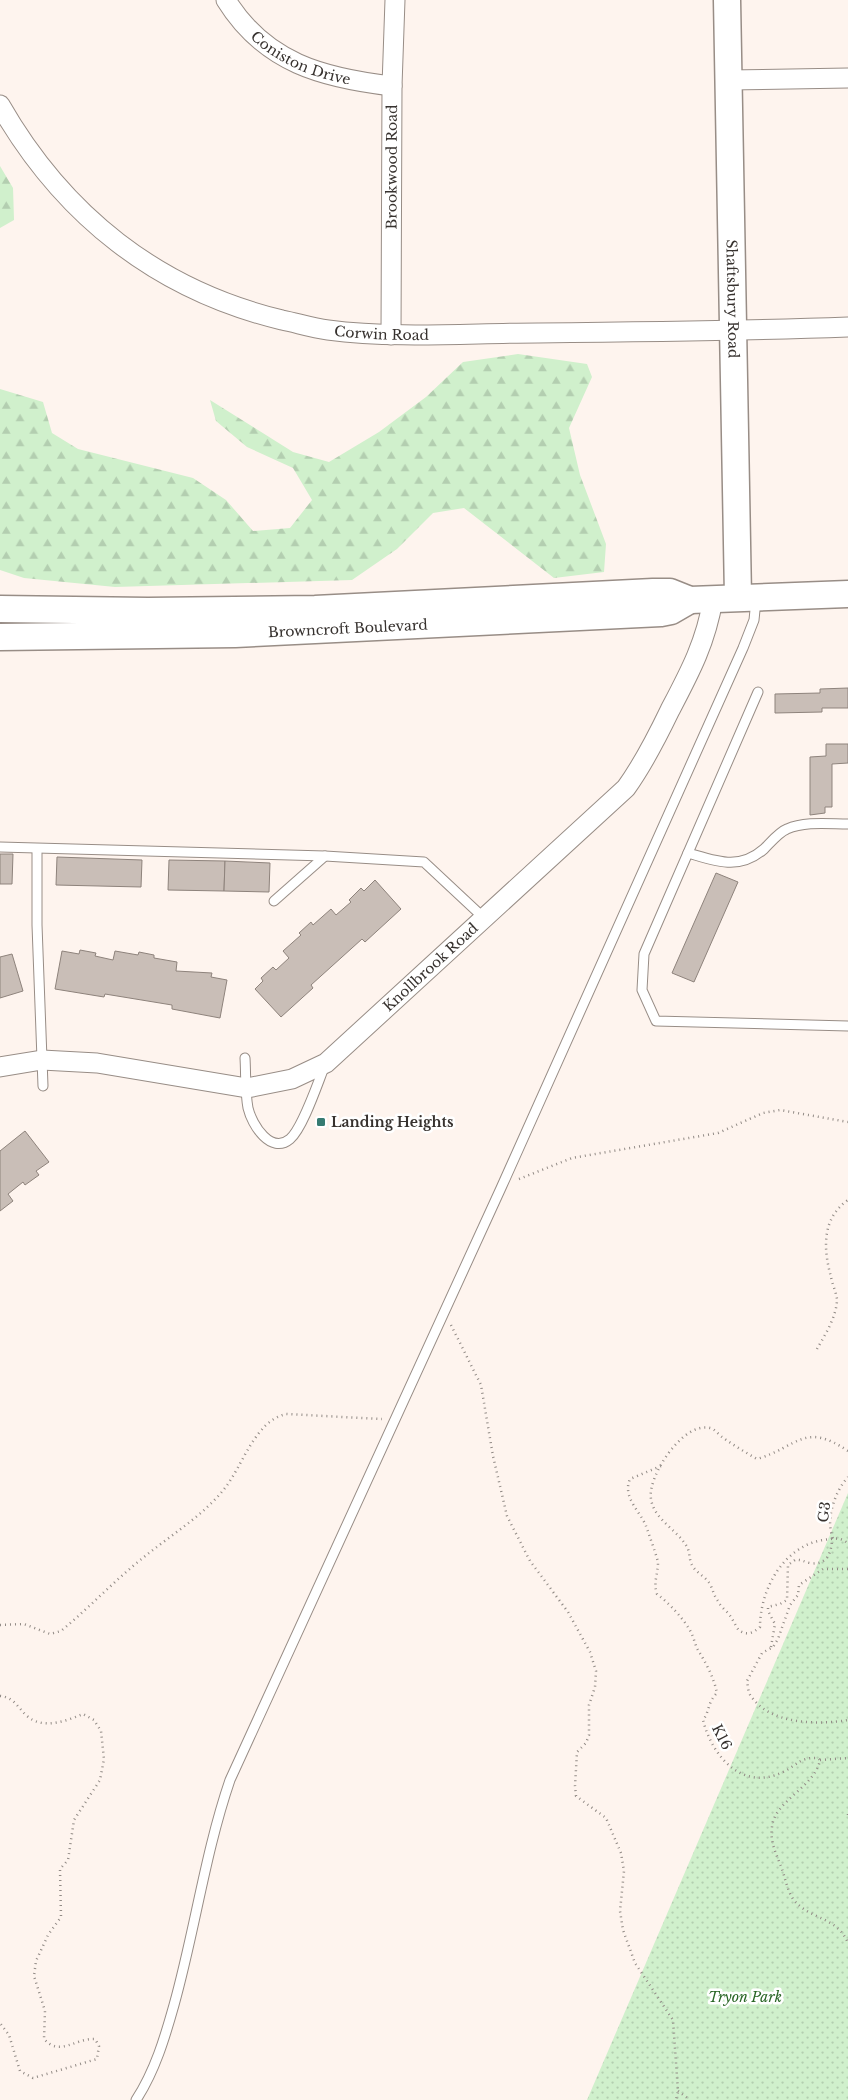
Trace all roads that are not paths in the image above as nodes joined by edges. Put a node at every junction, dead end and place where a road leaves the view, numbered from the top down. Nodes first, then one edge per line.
1 (226, 0) edge
2 (396, 0) edge
3 (727, 0) edge
4 (848, 78) edge
5 (728, 80) junction
6 (392, 86) junction
7 (0, 105) edge
8 (848, 327) edge
9 (734, 331) junction
10 (391, 335) junction
11 (848, 594) edge
12 (724, 598) junction
13 (0, 609) edge
14 (545, 609) junction
15 (0, 637) edge
16 (758, 692) dead end
17 (848, 824) edge
18 (0, 848) edge
19 (37, 849) junction
20 (688, 853) junction
21 (326, 856) junction
22 (274, 901) dead end
23 (485, 919) junction
24 (848, 1026) edge
25 (245, 1058) dead end
26 (42, 1060) junction
27 (326, 1063) junction
28 (0, 1067) edge
29 (43, 1086) dead end
30 (247, 1088) junction
31 (136, 2100) edge

1 - 6 street, Coniston Drive
2 - 6 street, Brookwood Road
3 - 5 main road, Shaftsbury Road
4 - 5 street
5 - 9 main road, Shaftsbury Road
6 - 10 street, Brookwood Road
7 - 10 street, Corwin Road
8 - 9 street, Corwin Road
9 - 10 street, Corwin Road
9 - 12 main road, Shaftsbury Road
11 - 12 main road, Browncroft Boulevard
12 - 14 main road, Browncroft Boulevard
12 - 23 street, Knollbrook Road
12 - 31 lane
13 - 14 main road, Browncroft Boulevard
14 - 15 main road, Browncroft Boulevard
16 - 20 lane
17 - 20 lane
18 - 19 lane
19 - 21 lane
19 - 26 lane
20 - 24 lane
21 - 22 lane
21 - 23 lane
23 - 27 street, Knollbrook Road
25 - 30 lane
26 - 28 street, Knollbrook Road
26 - 29 lane
26 - 30 street, Knollbrook Road
27 - 30 street, Knollbrook Road
27 - 30 lane

